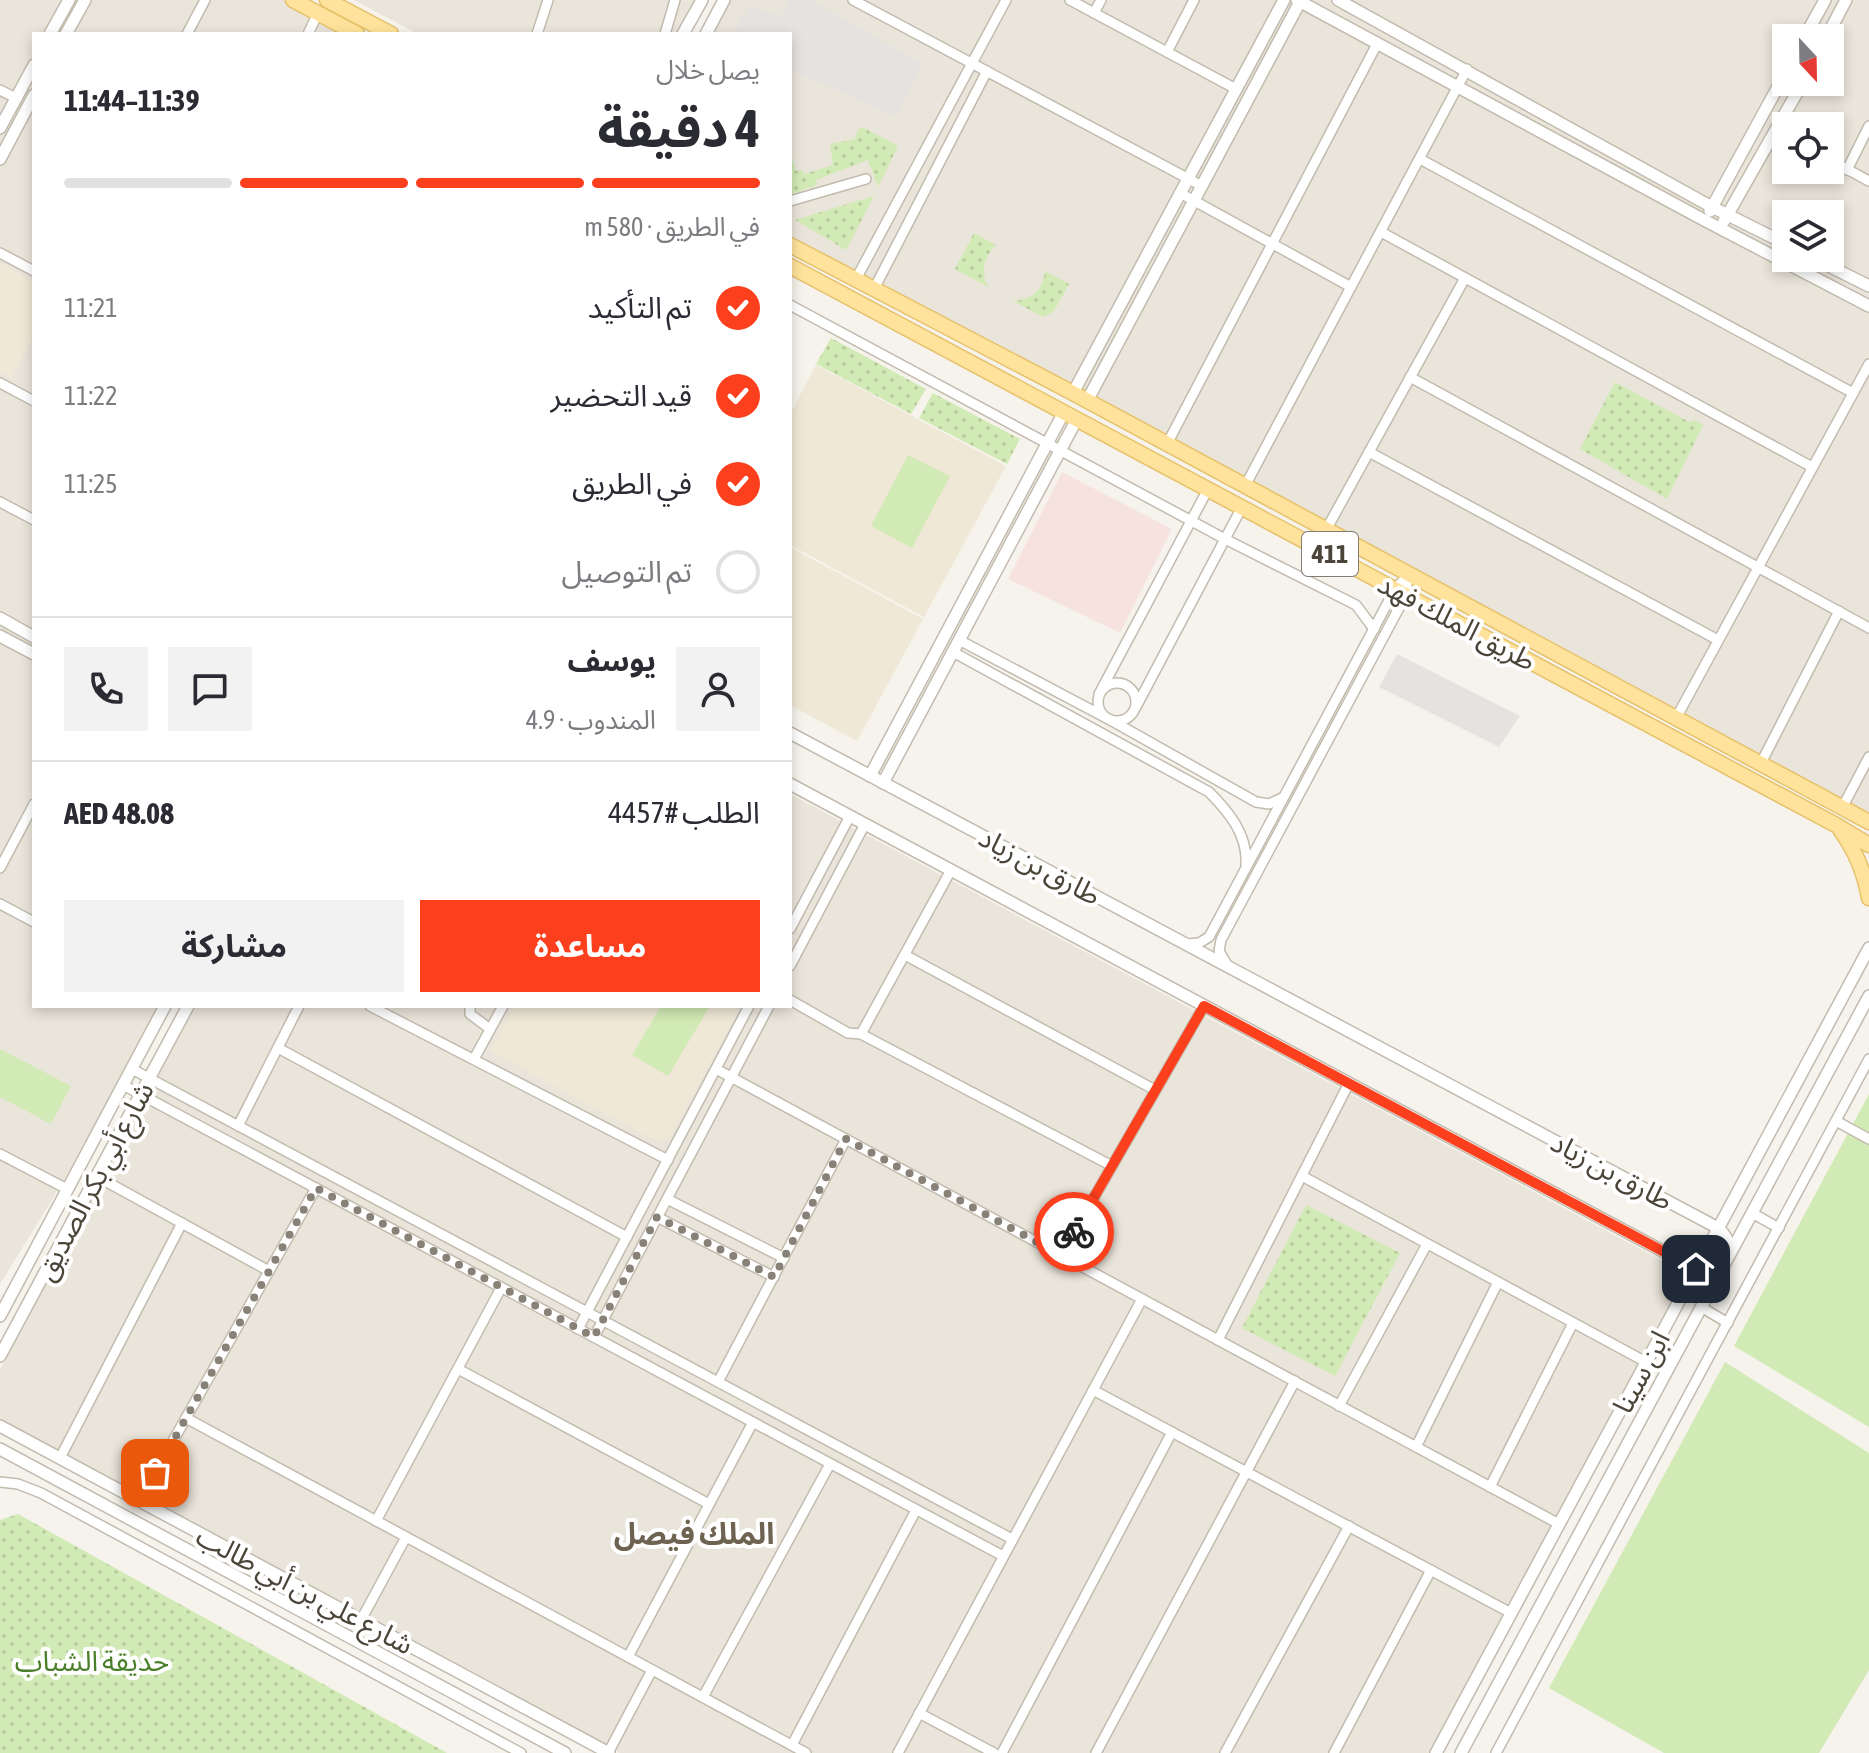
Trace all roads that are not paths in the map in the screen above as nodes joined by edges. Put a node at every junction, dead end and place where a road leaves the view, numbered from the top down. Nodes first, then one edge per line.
1 (69, 0) edge
2 (85, 0) edge
3 (205, 0) edge
4 (293, 0) edge
5 (327, 0) edge
6 (548, 0) edge
7 (675, 0) edge
8 (702, 0) edge
9 (724, 0) edge
10 (853, 0) edge
11 (1006, 0) edge
12 (1070, 0) edge
13 (1101, 0) edge
14 (1194, 0) edge
15 (1284, 0) edge
16 (1338, 0) edge
17 (1299, 1) edge
18 (1822, 1) edge
19 (1843, 1) edge
20 (318, 13) junction
21 (1094, 13) junction
22 (1811, 24) edge
23 (1832, 24) edge
24 (51, 32) edge
25 (67, 32) edge
26 (188, 32) edge
27 (309, 32) edge
28 (353, 32) edge
29 (387, 32) edge
30 (538, 32) edge
31 (666, 32) edge
32 (684, 32) edge
33 (707, 32) edge
34 (1377, 44) junction
35 (1167, 52) junction
36 (972, 63) junction
37 (32, 69) edge
38 (1467, 69) junction
39 (987, 71) junction
40 (1458, 87) junction
41 (1236, 89) junction
42 (0, 90) edge
43 (1773, 96) edge
44 (16, 98) junction
45 (32, 99) edge
46 (1869, 126) edge
47 (0, 128) edge
48 (1772, 148) edge
49 (0, 159) edge
50 (1420, 159) junction
51 (1844, 168) edge
52 (1847, 170) junction
53 (1188, 178) junction
54 (866, 179) dead end
55 (1869, 181) edge
56 (1202, 186) junction
57 (1180, 193) junction
58 (792, 200) edge
59 (1194, 201) junction
60 (1712, 207) junction
61 (1728, 215) junction
62 (1704, 220) junction
63 (1720, 229) junction
64 (1381, 232) junction
65 (1772, 237) edge
66 (1272, 244) junction
67 (792, 246) edge
68 (0, 253) edge
69 (792, 267) edge
70 (32, 270) edge
71 (1841, 272) edge
72 (1465, 278) junction
73 (856, 279) junction
74 (1869, 286) edge
75 (1351, 287) junction
76 (874, 289) junction
77 (792, 306) edge
78 (1869, 306) edge
79 (1869, 364) edge
80 (1410, 377) junction
81 (0, 383) edge
82 (1073, 393) junction
83 (1853, 393) junction
84 (32, 400) edge
85 (1087, 401) junction
86 (1070, 416) junction
87 (1047, 442) junction
88 (1167, 444) junction
89 (1062, 448) junction
90 (1369, 452) junction
91 (1812, 467) junction
92 (1245, 486) junction
93 (1208, 489) junction
94 (0, 502) edge
95 (1242, 507) junction
96 (32, 519) edge
97 (1192, 520) junction
98 (1326, 530) junction
99 (1225, 539) junction
100 (1757, 567) junction
101 (1408, 575) junction
102 (1401, 592) junction
103 (1839, 611) junction
104 (5, 621) edge
105 (1869, 628) edge
106 (1374, 629) junction
107 (32, 636) edge
108 (1, 638) edge
109 (1718, 640) junction
110 (956, 646) junction
111 (32, 653) edge
112 (1099, 694) junction
113 (1136, 707) junction
114 (1109, 719) junction
115 (1675, 720) junction
116 (1085, 724) junction
117 (792, 734) edge
118 (1115, 740) junction
119 (1869, 757) edge
120 (1760, 765) junction
121 (870, 776) junction
122 (883, 783) junction
123 (792, 785) edge
124 (1285, 796) junction
125 (32, 808) edge
126 (1842, 808) junction
127 (850, 816) junction
128 (1869, 822) edge
129 (865, 824) junction
130 (1836, 825) junction
131 (1869, 845) edge
132 (0, 868) edge
133 (1246, 869) junction
134 (951, 870) junction
135 (1869, 898) edge
136 (0, 904) edge
137 (32, 921) edge
138 (792, 925) edge
139 (1186, 944) junction
140 (1869, 948) edge
141 (905, 955) junction
142 (792, 962) edge
143 (1230, 968) junction
144 (1869, 996) edge
145 (792, 1001) edge
146 (1204, 1006) junction
147 (164, 1008) edge
148 (187, 1008) edge
149 (298, 1008) edge
150 (374, 1008) edge
151 (470, 1008) edge
152 (502, 1008) edge
153 (748, 1008) edge
154 (768, 1008) edge
155 (490, 1029) junction
156 (861, 1034) junction
157 (278, 1048) junction
158 (474, 1059) junction
159 (1869, 1059) edge
160 (132, 1069) junction
161 (716, 1069) junction
162 (731, 1077) junction
163 (149, 1078) junction
164 (1349, 1083) junction
165 (123, 1085) junction
166 (1155, 1090) junction
167 (140, 1095) junction
168 (1836, 1121) junction
169 (238, 1126) junction
170 (846, 1139) junction
171 (1869, 1139) edge
172 (0, 1154) edge
173 (668, 1160) junction
174 (1112, 1166) junction
175 (96, 1176) junction
176 (1302, 1176) junction
177 (316, 1188) junction
178 (67, 1189) junction
179 (667, 1199) junction
180 (1752, 1213) junction
181 (657, 1217) junction
182 (182, 1223) junction
183 (1718, 1228) junction
184 (1779, 1228) junction
185 (627, 1237) junction
186 (1427, 1244) junction
187 (1061, 1255) junction
188 (784, 1258) junction
189 (1726, 1260) junction
190 (1696, 1269) junction
191 (269, 1271) junction
192 (774, 1277) junction
193 (1498, 1282) junction
194 (501, 1288) junction
195 (5, 1294) edge
196 (1142, 1299) junction
197 (1701, 1307) junction
198 (587, 1312) junction
199 (0, 1316) edge
200 (603, 1320) junction
201 (1573, 1323) junction
202 (1728, 1323) junction
203 (578, 1329) junction
204 (594, 1337) junction
205 (1218, 1340) junction
206 (0, 1356) edge
207 (1646, 1362) junction
208 (458, 1369) junction
209 (1295, 1381) junction
210 (718, 1382) junction
211 (1093, 1390) junction
212 (1339, 1406) junction
213 (186, 1418) junction
214 (753, 1422) junction
215 (0, 1426) edge
216 (1172, 1432) junction
217 (1416, 1447) junction
218 (0, 1449) edge
219 (60, 1458) junction
220 (830, 1464) junction
221 (1247, 1472) junction
222 (0, 1482) edge
223 (1490, 1487) junction
224 (139, 1501) junction
225 (709, 1504) junction
226 (916, 1510) junction
227 (376, 1521) junction
228 (1559, 1524) junction
229 (1349, 1526) junction
230 (406, 1537) junction
231 (1012, 1539) junction
232 (1003, 1556) junction
233 (1431, 1570) junction
234 (1511, 1613) junction
235 (361, 1620) junction
236 (628, 1657) junction
237 (652, 1670) junction
238 (703, 1697) junction
239 (919, 1713) junction
240 (792, 1745) junction
241 (521, 1753) edge
242 (565, 1753) edge
243 (609, 1753) edge
244 (806, 1753) edge
245 (898, 1753) edge
246 (994, 1753) edge
247 (1002, 1753) edge
248 (1096, 1753) edge
249 (1225, 1753) edge
250 (1334, 1753) edge
251 (1436, 1753) edge
252 (1461, 1753) edge
253 (1496, 1753) edge

1 - 24 street
2 - 25 street
3 - 26 street
4 - 20 main road
5 - 29 main road
6 - 30 street
7 - 31 street
8 - 32 street
9 - 33 street
10 - 36 street
11 - 36 street
12 - 21 street
13 - 21 street
14 - 35 street
15 - 41 street
16 - 38 street
17 - 34 street
17 - 56 street
18 - 19 street
18 - 22 street
19 - 23 street
20 - 27 street
20 - 28 main road
21 - 35 street
34 - 40 street
34 - 66 street
35 - 41 street
36 - 39 street
36 - 73 street
37 - 44 street
38 - 40 street
38 - 60 street
39 - 53 street
39 - 76 street
40 - 50 street
40 - 62 street
41 - 53 street
42 - 44 street
43 - 60 street
44 - 47 street
45 - 49 street
46 - 52 street
48 - 61 street
50 - 64 street
50 - 83 street
51 - 52 street
52 - 55 street
53 - 56 street
53 - 57 street
54 - 58 street
56 - 59 street
57 - 59 street
57 - 82 street
59 - 66 street
59 - 85 street
60 - 61 street
60 - 62 street
61 - 63 street
61 - 65 street
62 - 63 street
63 - 78 street
64 - 72 street
64 - 75 street
66 - 75 street
66 - 88 street
67 - 73 main road, طريق الملك فهد / 411
68 - 70 street
69 - 86 main road, طريق الملك فهد / 411
71 - 74 street
72 - 80 street
72 - 91 street
73 - 76 main road, طريق الملك فهد / 411
75 - 92 street
76 - 82 main road, طريق الملك فهد / 411
77 - 87 street
79 - 83 street
80 - 90 street
80 - 100 street
81 - 84 street
82 - 85 main road, طريق الملك فهد / 411
83 - 91 street
85 - 88 main road, طريق الملك فهد / 411
86 - 87 street
86 - 89 street
86 - 93 main road, طريق الملك فهد / 411
87 - 89 street
87 - 121 street
88 - 92 main road, طريق الملك فهد / 411
89 - 97 street
89 - 110 street
90 - 98 street
90 - 109 street
91 - 100 street
92 - 98 main road, طريق الملك فهد / 411
93 - 95 main road, طريق الملك فهد / 411
93 - 97 street
94 - 96 street
95 - 99 street
95 - 102 main road, طريق الملك فهد / 411
97 - 99 street
97 - 112 street
98 - 101 main road, طريق الملك فهد / 411
99 - 106 street
99 - 113 street
100 - 103 street
100 - 109 street
101 - 102 street
101 - 115 main road, طريق الملك فهد / 411
102 - 106 street
102 - 130 main road, طريق الملك فهد / 411
102 - 143 street
103 - 105 street
103 - 120 street
104 - 107 street
104 - 108 street
106 - 124 street
108 - 111 street
109 - 115 street
110 - 114 street
110 - 116 street
110 - 122 street
112 - 113 street
112 - 114 street
113 - 114 street
114 - 116 street
114 - 118 street
114 - 124 street
115 - 120 main road, طريق الملك فهد / 411
116 - 118 street
117 - 121 street, طارق بن زياد
118 - 133 street
119 - 126 street
120 - 126 main road, طريق الملك فهد / 411
121 - 122 street, طارق بن زياد
122 - 139 street, طارق بن زياد
123 - 127 street, طارق بن زياد
124 - 133 street
125 - 132 street
126 - 128 main road, طريق الملك فهد / 411
127 - 129 street, طارق بن زياد
127 - 138 street
129 - 134 street, طارق بن زياد
129 - 142 street
130 - 131 main road, طريق الملك فهد / 411
130 - 135 main road
133 - 139 street
134 - 141 street
134 - 146 street, طارق بن زياد
136 - 137 street
139 - 143 street, طارق بن زياد
140 - 183 street, ابن سينا
141 - 156 street
141 - 166 street
143 - 183 street, طارق بن زياد
144 - 180 street, ابن سينا
145 - 156 street
146 - 164 street, طارق بن زياد
146 - 166 street
147 - 160 street, شارع أبي بكر الصديق
148 - 163 street, شارع أبي بكر الصديق
149 - 157 street
150 - 158 street
151 - 155 street
152 - 155 street
153 - 161 street
154 - 162 street
155 - 158 street
156 - 174 street
157 - 169 street
157 - 185 street
158 - 173 street
159 - 168 street
160 - 163 street
160 - 165 street, شارع أبي بكر الصديق
161 - 162 street
161 - 173 street
162 - 170 street
162 - 179 street
163 - 167 street, شارع أبي بكر الصديق
163 - 169 street
164 - 176 street
164 - 190 street, طارق بن زياد
165 - 167 street
165 - 178 street, شارع أبي بكر الصديق
166 - 174 street
167 - 175 street, شارع أبي بكر الصديق
167 - 177 street
168 - 171 street
168 - 184 street
169 - 198 street
170 - 187 street
170 - 188 street
172 - 178 street
173 - 185 street
174 - 187 street
175 - 182 street
175 - 206 street, شارع أبي بكر الصديق
176 - 186 street
176 - 205 street
177 - 191 street
177 - 194 street
178 - 195 street, شارع أبي بكر الصديق
179 - 181 street
179 - 188 street
180 - 184 street
180 - 189 street, ابن سينا
181 - 192 street
181 - 200 street
182 - 191 street
182 - 219 street
183 - 189 street
183 - 190 street, ابن سينا
184 - 202 street
185 - 198 street
186 - 193 street
186 - 212 street
187 - 196 street
188 - 192 street
189 - 190 street
189 - 197 street, ابن سينا
190 - 207 street, ابن سينا
191 - 213 street
192 - 210 street
193 - 201 street
193 - 217 street
194 - 203 street
194 - 208 street
195 - 199 street, شارع أبي بكر الصديق
196 - 205 street
196 - 211 street
197 - 202 street
197 - 252 street, ابن سينا
198 - 200 street
198 - 203 street
200 - 204 street
200 - 210 street
201 - 207 street
201 - 223 street
202 - 253 street
203 - 204 street
204 - 214 street
205 - 209 street
207 - 228 street, ابن سينا
208 - 225 street
208 - 227 street
209 - 212 street
209 - 221 street
210 - 231 street
211 - 216 street
211 - 231 street
212 - 217 street
213 - 224 street
213 - 227 street
214 - 220 street
214 - 225 street
215 - 219 street, شارع علي بن أبي طالب
216 - 221 street
216 - 247 street
217 - 223 street
218 - 242 street, شارع علي بن أبي طالب
219 - 224 street, شارع علي بن أبي طالب
220 - 226 street
220 - 238 street
221 - 229 street
221 - 248 street
222 - 241 street
223 - 228 street
224 - 235 street, شارع علي بن أبي طالب
225 - 236 street
226 - 232 street
226 - 240 street
227 - 230 street
228 - 234 street, ابن سينا
229 - 233 street
229 - 249 street
230 - 235 street
230 - 236 street
231 - 232 street
232 - 239 street
233 - 234 street
233 - 250 street
234 - 251 street, ابن سينا
235 - 243 street, شارع علي بن أبي طالب
236 - 237 street
237 - 238 street
237 - 243 street
238 - 240 street
239 - 245 street
239 - 246 street
240 - 244 street

